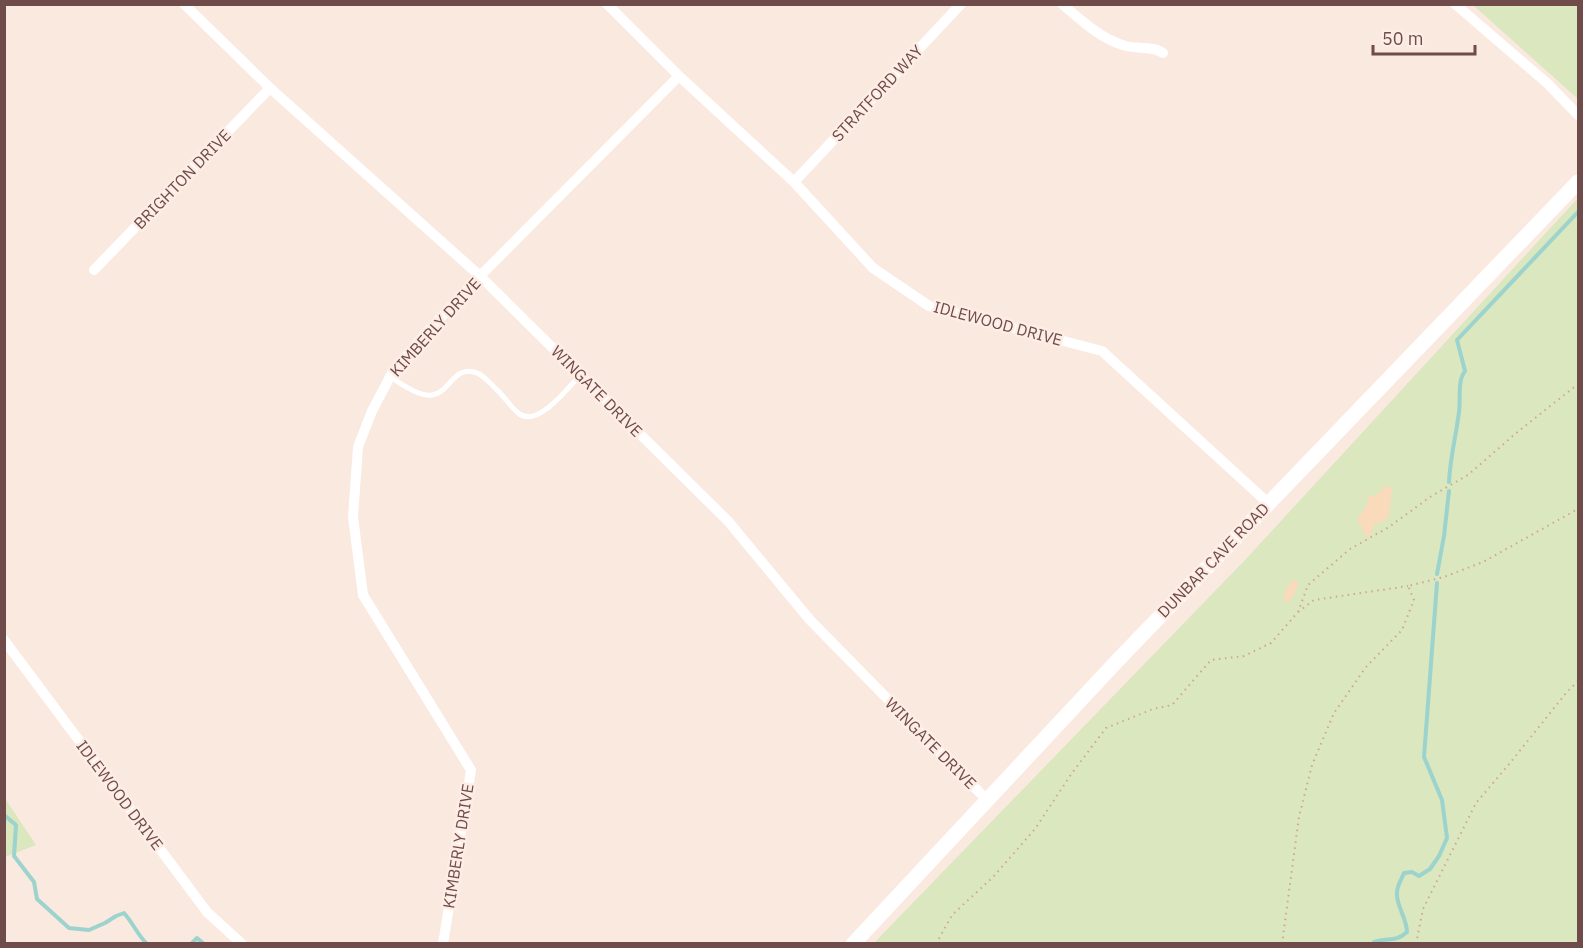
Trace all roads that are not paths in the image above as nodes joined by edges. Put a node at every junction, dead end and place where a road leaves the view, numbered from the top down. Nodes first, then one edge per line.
1 (184, 4) edge
2 (607, 4) edge
3 (961, 4) edge
4 (1062, 4) edge
5 (1455, 4) edge
6 (1163, 53) dead end
7 (679, 76) junction
8 (270, 88) junction
9 (1578, 115) edge
10 (794, 182) junction
11 (1578, 182) edge
12 (94, 270) dead end
13 (480, 276) junction
14 (580, 375) junction
15 (390, 377) junction
16 (1268, 503) junction
17 (4, 640) edge
18 (987, 800) junction
19 (242, 944) edge
20 (443, 944) edge
21 (853, 944) edge

1 - 8 street, WINGATE DRIVE
2 - 7 street, IDLEWOOD DRIVE
3 - 10 street, STRATFORD WAY
4 - 6 street
5 - 9 street
7 - 10 street, IDLEWOOD DRIVE
7 - 13 street, KIMBERLY DRIVE
8 - 12 street, BRIGHTON DRIVE
8 - 13 street, WINGATE DRIVE
10 - 16 street, IDLEWOOD DRIVE
11 - 16 main road, DUNBAR CAVE ROAD
13 - 14 street, WINGATE DRIVE
13 - 15 street, KIMBERLY DRIVE
14 - 15 lane
14 - 18 street, WINGATE DRIVE
15 - 20 street, KIMBERLY DRIVE
16 - 18 main road, DUNBAR CAVE ROAD
17 - 19 street, IDLEWOOD DRIVE
18 - 21 main road, DUNBAR CAVE ROAD

